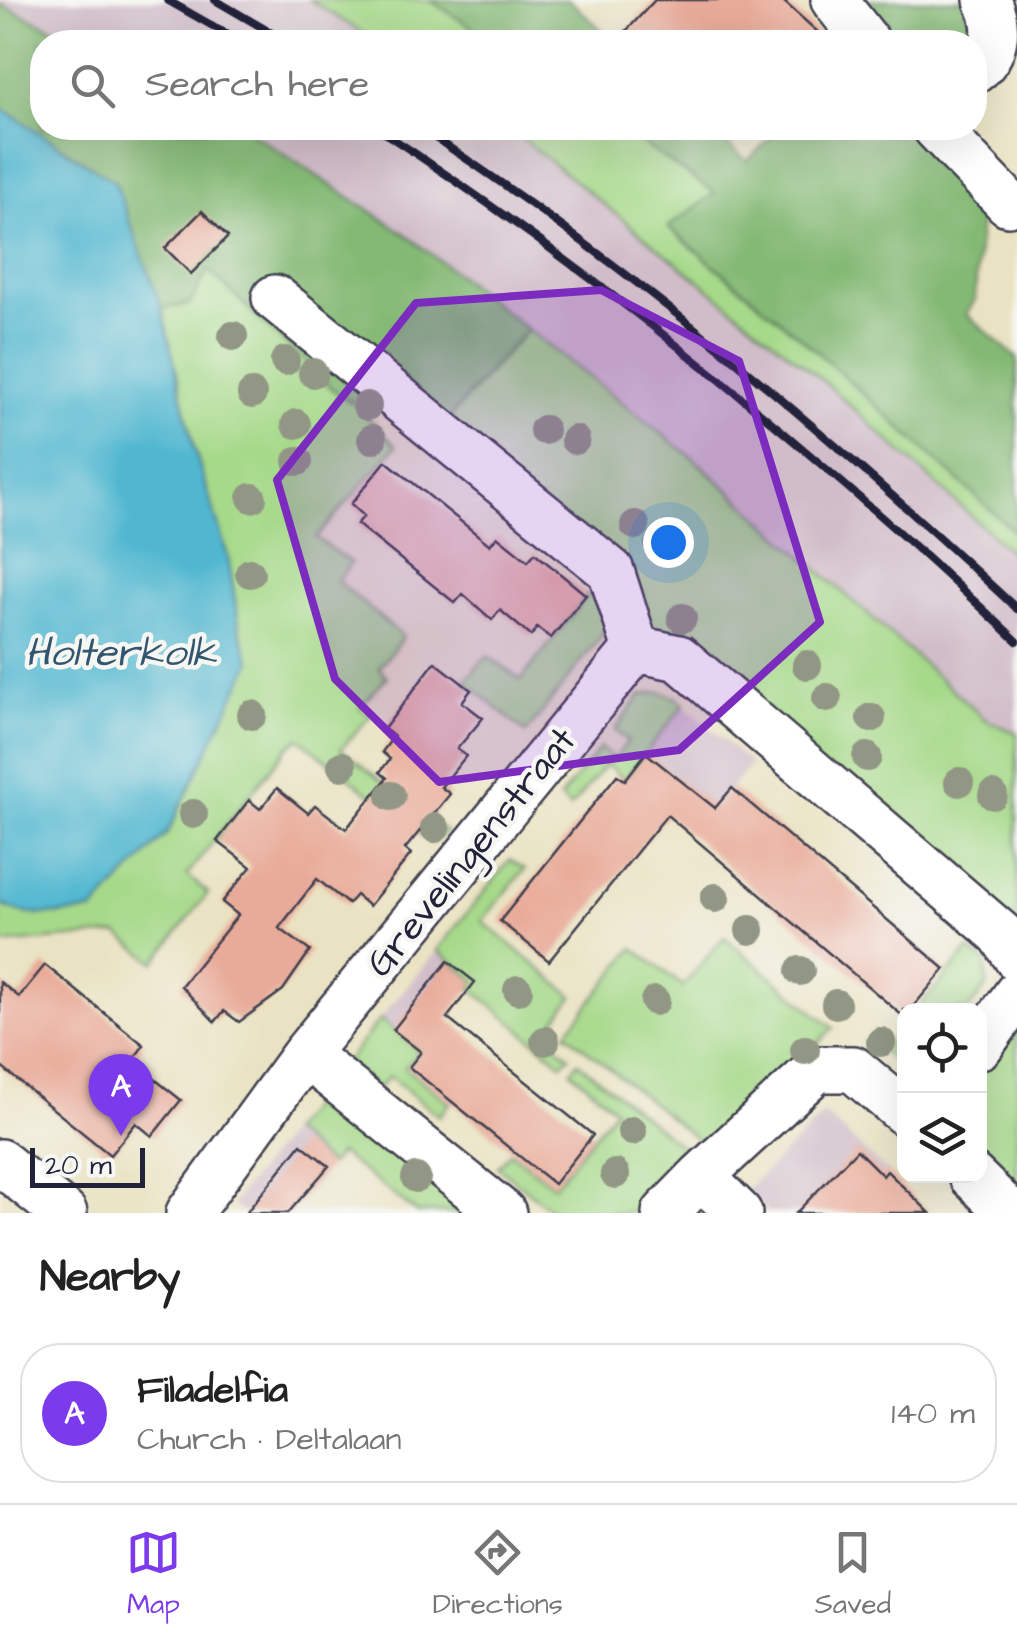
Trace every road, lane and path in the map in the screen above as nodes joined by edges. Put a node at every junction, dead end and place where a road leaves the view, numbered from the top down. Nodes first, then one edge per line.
1 (834, 0) edge
2 (987, 0) edge
3 (858, 30) edge
4 (987, 58) edge
5 (948, 140) edge
6 (1008, 203) dead end
7 (275, 298) dead end
8 (636, 648) junction
9 (1017, 958) edge
10 (1017, 994) edge
11 (987, 1036) edge
12 (304, 1054) junction
13 (897, 1106) edge
14 (0, 1162) edge
15 (701, 1176) junction
16 (979, 1183) edge
17 (64, 1213) edge
18 (188, 1213) edge
19 (503, 1213) edge
20 (664, 1213) edge
21 (739, 1213) edge
22 (1010, 1213) edge

1 - 3 street
2 - 4 street
5 - 6 street
7 - 8 street
8 - 9 street
8 - 12 street, Grevelingenstraat
10 - 11 street
12 - 18 street, Grevelingenstraat
12 - 19 street
13 - 15 street
14 - 17 street
15 - 20 street
15 - 21 street
16 - 22 street

